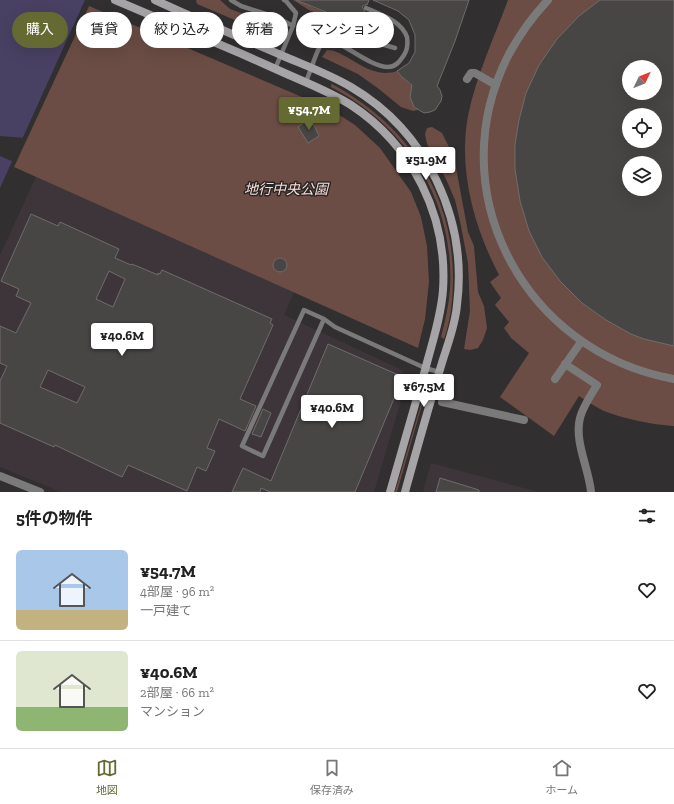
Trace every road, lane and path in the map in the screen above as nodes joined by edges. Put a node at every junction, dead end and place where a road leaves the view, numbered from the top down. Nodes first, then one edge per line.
1 (116, 0) edge
2 (155, 0) edge
3 (231, 0) edge
4 (284, 0) edge
5 (548, 0) edge
6 (167, 2) edge
7 (366, 8) dead end
8 (143, 12) edge
9 (162, 12) edge
10 (375, 12) edge
11 (394, 21) edge
12 (293, 26) junction
13 (224, 47) edge
14 (319, 48) edge
15 (346, 48) edge
16 (281, 55) junction
17 (275, 68) junction
18 (311, 68) junction
19 (467, 79) dead end
20 (306, 82) junction
21 (496, 85) junction
22 (324, 319) junction
23 (581, 342) junction
24 (566, 364) junction
25 (425, 368) junction
26 (439, 372) junction
27 (555, 379) dead end
28 (674, 379) edge
29 (442, 402) dead end
30 (524, 420) dead end
31 (0, 476) edge
32 (40, 492) edge
33 (390, 492) edge
34 (405, 492) edge
35 (590, 492) edge

1 - 8 street
2 - 6 street
3 - 12 lane
4 - 12 lane
5 - 21 street
6 - 9 street
6 - 16 street
7 - 10 lane
11 - 15 lane
12 - 16 lane
13 - 17 street
14 - 18 lane
16 - 17 lane
16 - 18 street
17 - 20 street
18 - 20 lane
18 - 26 street
19 - 21 street
20 - 25 street
21 - 23 street
22 - 22 lane
22 - 25 lane
23 - 24 street
23 - 28 street
24 - 27 street
24 - 35 street
25 - 26 lane
25 - 33 street
26 - 34 street
29 - 30 street
31 - 32 street

